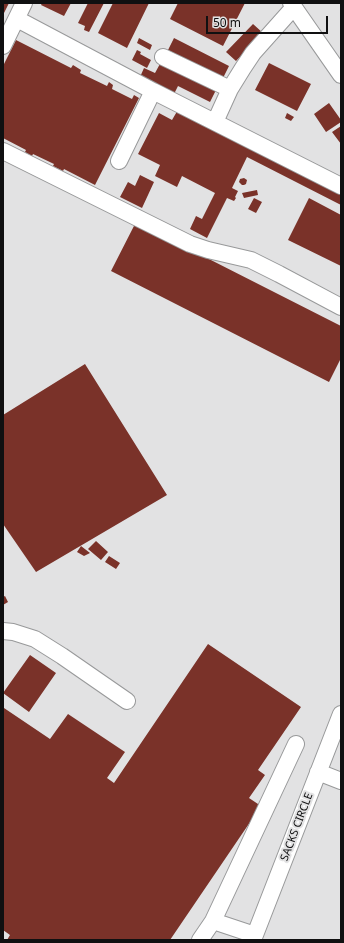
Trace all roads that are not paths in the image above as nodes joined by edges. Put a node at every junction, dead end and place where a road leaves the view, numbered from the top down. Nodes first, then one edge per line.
1 (24, 3) edge
2 (292, 5) edge
3 (17, 19) junction
4 (3, 46) edge
5 (163, 57) dead end
6 (341, 75) edge
7 (230, 89) junction
8 (154, 91) junction
9 (215, 122) junction
10 (3, 151) edge
11 (118, 161) dead end
12 (341, 186) edge
13 (341, 307) edge
14 (3, 631) edge
15 (127, 701) dead end
16 (341, 714) edge
17 (296, 744) dead end
18 (318, 772) junction
19 (341, 781) edge
20 (212, 921) junction
21 (254, 938) edge
22 (200, 940) edge

1 - 3 lane
2 - 6 lane
2 - 7 lane
3 - 4 lane
3 - 8 lane
5 - 7 lane
7 - 9 lane
8 - 9 lane
8 - 11 lane
9 - 12 lane
10 - 13 lane
14 - 15 lane
16 - 18 lane, SACKS CIRCLE
17 - 20 lane
18 - 19 lane
18 - 21 lane, SACKS CIRCLE
20 - 21 lane
20 - 22 lane

